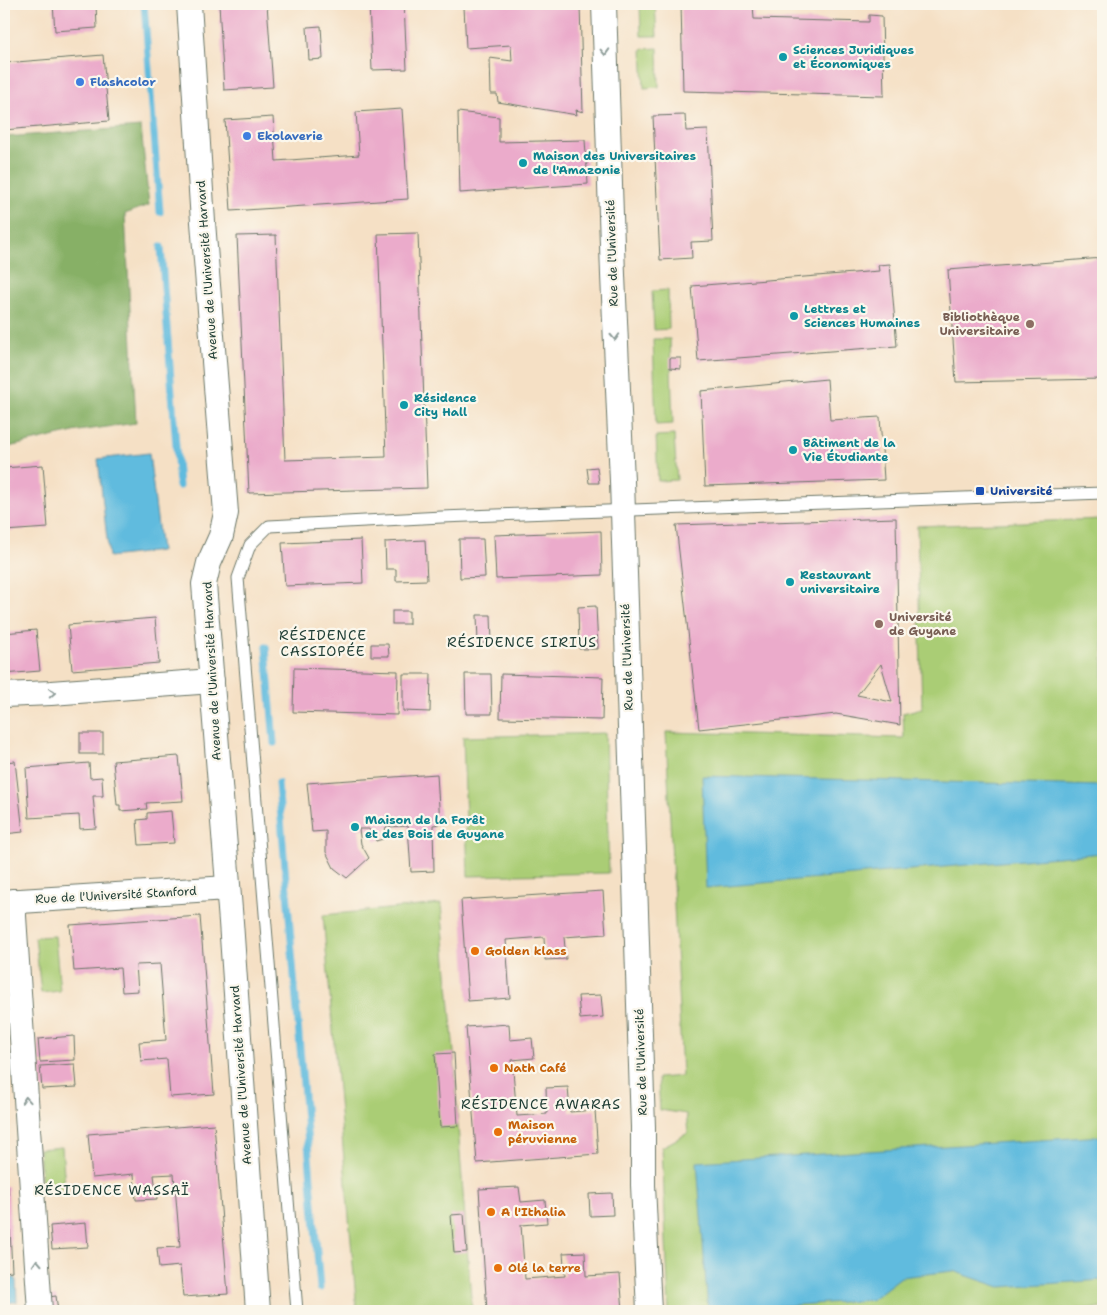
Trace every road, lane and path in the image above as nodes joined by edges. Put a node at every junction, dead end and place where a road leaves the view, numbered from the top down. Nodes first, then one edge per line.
1 (189, 4) edge
2 (604, 4) edge
3 (1103, 493) edge
4 (622, 510) junction
5 (212, 681) junction
6 (4, 695) edge
7 (228, 888) junction
8 (9, 902) edge
9 (40, 1311) edge
10 (258, 1311) edge
11 (297, 1311) edge
12 (649, 1311) edge

1 - 5 street, Avenue de l'Université Harvard
2 -> 4 street, Rue de l'Université
3 - 4 lane
4 - 11 lane
4 - 12 street, Rue de l'Université
6 -> 5 street
5 - 7 street, Avenue de l'Université Harvard
7 - 8 street, Rue de l'Université Stanford
7 - 10 street, Avenue de l'Université Harvard
9 -> 8 street

